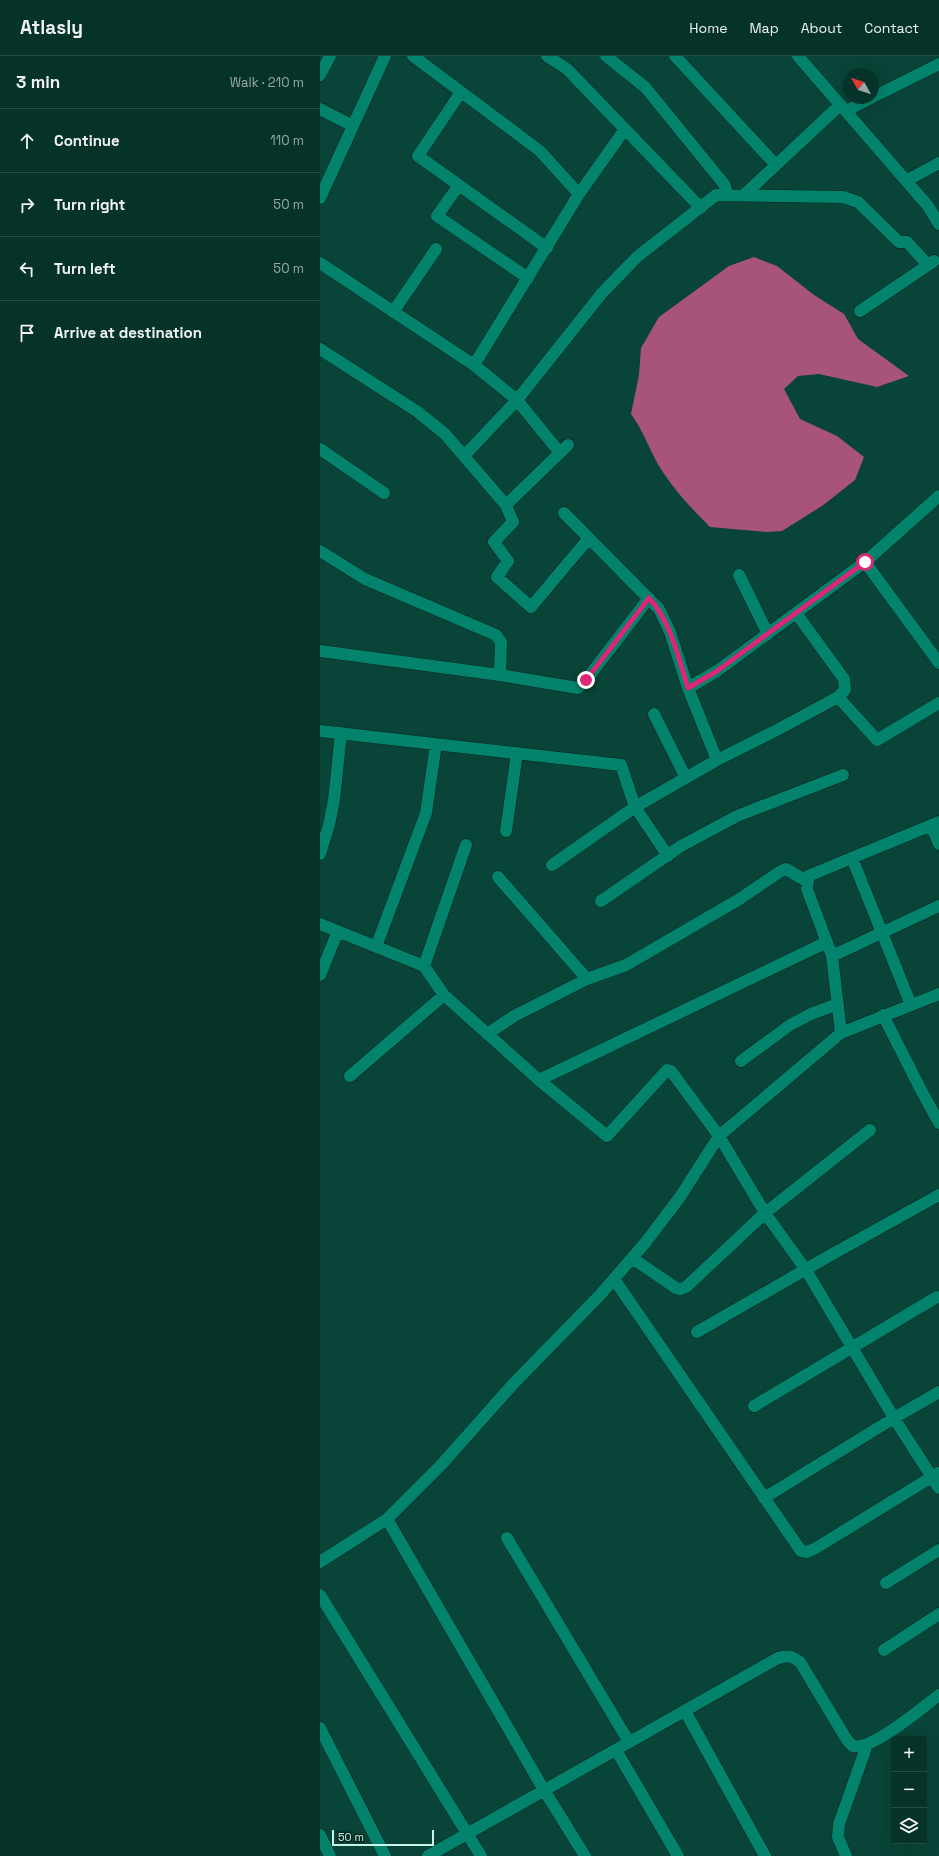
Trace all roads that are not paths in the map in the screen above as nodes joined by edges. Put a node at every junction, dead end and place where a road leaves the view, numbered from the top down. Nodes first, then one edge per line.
1 (330, 56) edge
2 (385, 56) edge
3 (413, 56) edge
4 (547, 56) edge
5 (606, 56) edge
6 (675, 56) edge
7 (798, 56) edge
8 (939, 64) edge
9 (320, 75) edge
10 (461, 92) junction
11 (879, 94) edge
12 (855, 104) edge
13 (843, 108) junction
14 (320, 109) edge
15 (353, 126) junction
16 (625, 129) junction
17 (939, 163) edge
18 (776, 165) junction
19 (906, 180) junction
20 (459, 185) junction
21 (580, 194) junction
22 (728, 195) junction
23 (744, 195) junction
24 (320, 198) edge
25 (701, 208) junction
26 (939, 224) edge
27 (436, 248) dead end
28 (547, 248) junction
29 (320, 263) edge
30 (935, 263) edge
31 (528, 278) junction
32 (860, 311) dead end
33 (393, 312) junction
34 (320, 349) edge
35 (474, 365) junction
36 (517, 400) junction
37 (320, 449) edge
38 (464, 456) junction
39 (384, 493) dead end
40 (939, 496) edge
41 (506, 505) junction
42 (564, 513) dead end
43 (589, 538) junction
44 (320, 550) edge
45 (865, 562) junction
46 (739, 575) dead end
47 (649, 598) junction
48 (796, 613) junction
49 (768, 634) junction
50 (320, 651) edge
51 (939, 663) edge
52 (500, 675) junction
53 (688, 688) junction
54 (838, 697) junction
55 (939, 703) edge
56 (654, 714) dead end
57 (320, 731) edge
58 (341, 733) junction
59 (436, 744) junction
60 (517, 753) junction
61 (717, 760) junction
62 (842, 775) dead end
63 (686, 778) junction
64 (635, 807) junction
65 (935, 823) edge
66 (506, 831) dead end
67 (939, 844) edge
68 (466, 845) dead end
69 (320, 854) edge
70 (668, 856) junction
71 (852, 858) junction
72 (552, 865) dead end
73 (498, 877) dead end
74 (808, 882) junction
75 (601, 901) dead end
76 (939, 906) edge
77 (320, 924) edge
78 (338, 931) junction
79 (881, 933) junction
80 (827, 942) junction
81 (376, 947) junction
82 (832, 956) junction
83 (424, 966) junction
84 (320, 975) edge
85 (587, 979) junction
86 (939, 994) edge
87 (444, 995) junction
88 (838, 1004) junction
89 (911, 1005) junction
90 (883, 1015) junction
91 (841, 1033) junction
92 (487, 1034) junction
93 (741, 1061) dead end
94 (350, 1076) dead end
95 (539, 1080) junction
96 (939, 1123) edge
97 (870, 1130) dead end
98 (719, 1136) junction
99 (939, 1195) edge
100 (765, 1212) junction
101 (632, 1258) junction
102 (806, 1270) junction
103 (614, 1279) junction
104 (937, 1297) dead end
105 (697, 1332) dead end
106 (852, 1347) junction
107 (939, 1392) edge
108 (754, 1406) dead end
109 (894, 1418) junction
110 (935, 1475) edge
111 (939, 1488) edge
112 (764, 1498) junction
113 (387, 1519) junction
114 (507, 1538) dead end
115 (939, 1550) edge
116 (320, 1562) edge
117 (886, 1584) dead end
118 (320, 1595) edge
119 (939, 1614) edge
120 (884, 1650) dead end
121 (939, 1695) edge
122 (685, 1711) junction
123 (320, 1728) edge
124 (628, 1742) junction
125 (867, 1745) junction
126 (616, 1750) junction
127 (544, 1790) junction
128 (468, 1834) junction
129 (320, 1835) edge
130 (330, 1856) edge
131 (386, 1856) edge
132 (428, 1856) edge
133 (481, 1856) edge
134 (586, 1856) edge
135 (678, 1856) edge
136 (765, 1856) edge
137 (846, 1856) edge

1 - 9 street
2 - 15 street
3 - 10 street
4 - 16 street
5 - 22 street
6 - 18 street
7 - 13 street
8 - 11 street
10 - 20 street
10 - 21 street
12 - 13 street
13 - 18 street
13 - 19 street
14 - 15 street
15 - 24 street
16 - 21 street
16 - 25 street
17 - 19 street
18 - 23 street
19 - 26 street
20 - 28 street
20 - 31 street
21 - 28 street
22 - 23 street
22 - 25 street
23 - 30 street
25 - 36 street
27 - 33 street
28 - 31 street
29 - 33 street
30 - 32 street
31 - 35 street
33 - 35 street
34 - 38 street
35 - 36 street
36 - 38 street
36 - 41 street
37 - 39 street
38 - 41 street
40 - 45 street
41 - 43 street
42 - 43 street
43 - 47 street
44 - 52 street
45 - 48 street
45 - 51 street
46 - 49 street
47 - 52 street
47 - 53 street
48 - 49 street
48 - 54 street
49 - 53 street
50 - 52 street
53 - 61 street
54 - 55 street
54 - 61 street
56 - 63 street
57 - 58 street
58 - 59 street
58 - 69 street
59 - 60 street
59 - 81 street
60 - 64 street
60 - 66 street
61 - 63 street
62 - 70 street
63 - 64 street
64 - 70 street
64 - 72 street
65 - 67 street
65 - 71 street
68 - 83 street
70 - 75 street
71 - 74 street
71 - 79 street
73 - 85 street
74 - 80 street
74 - 85 street
76 - 79 street
77 - 78 street
78 - 81 street
78 - 84 street
79 - 82 street
79 - 89 street
80 - 82 street
80 - 95 street
81 - 83 street
82 - 88 street
83 - 87 street
85 - 92 street
86 - 89 street
87 - 92 street
87 - 94 street
88 - 91 street
88 - 93 street
89 - 90 street
90 - 91 street
90 - 96 street
91 - 98 street
92 - 95 street
95 - 98 street
97 - 100 street
98 - 100 street
98 - 101 street
99 - 102 street
100 - 101 street
100 - 102 street
101 - 103 street
102 - 105 street
102 - 106 street
103 - 112 street
103 - 113 street
104 - 106 street
106 - 108 street
106 - 109 street
107 - 109 street
109 - 110 street
109 - 112 street
110 - 111 street
110 - 112 street
113 - 116 street
113 - 127 street
114 - 124 street
115 - 117 street
118 - 128 street
119 - 120 street
121 - 125 street
122 - 124 street
122 - 125 street
122 - 136 street
123 - 131 street
124 - 126 street
125 - 137 street
126 - 127 street
126 - 135 street
127 - 128 street
127 - 134 street
128 - 132 street
128 - 133 street
129 - 130 street

